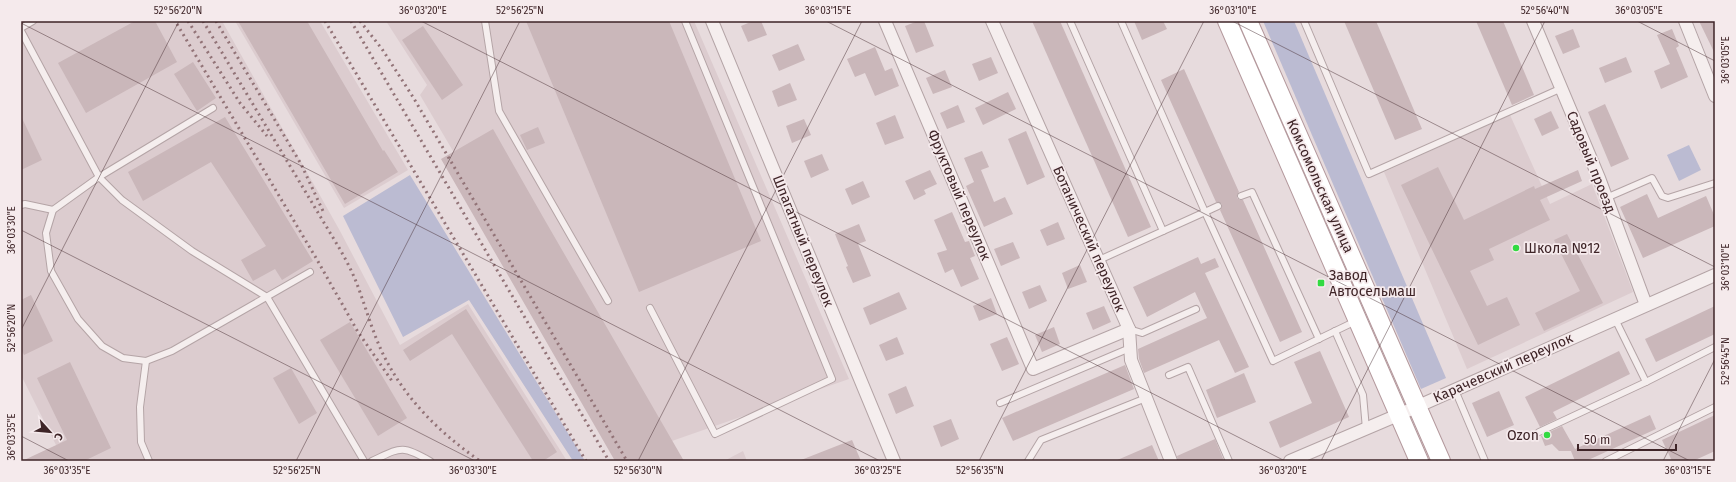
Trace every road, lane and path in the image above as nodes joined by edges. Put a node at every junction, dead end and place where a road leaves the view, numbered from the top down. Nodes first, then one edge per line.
1 (33, 21) edge
2 (485, 21) edge
3 (685, 21) edge
4 (712, 21) edge
5 (885, 21) edge
6 (992, 21) edge
7 (1070, 21) edge
8 (1120, 21) edge
9 (1227, 21) edge
10 (1248, 21) edge
11 (1304, 21) edge
12 (1533, 21) edge
13 (1685, 21) edge
14 (21, 28) edge
15 (21, 31) edge
16 (1712, 76) edge
17 (1562, 88) junction
18 (1715, 96) edge
19 (213, 108) dead end
20 (99, 177) junction
21 (1715, 183) edge
22 (1241, 196) dead end
23 (1606, 198) junction
24 (21, 205) edge
25 (1218, 206) dead end
26 (53, 210) junction
27 (1205, 212) junction
28 (1163, 231) junction
29 (1098, 260) junction
30 (310, 272) dead end
31 (1715, 275) edge
32 (267, 297) junction
33 (608, 302) dead end
34 (1646, 305) junction
35 (650, 308) dead end
36 (1196, 309) dead end
37 (1615, 319) junction
38 (1358, 320) junction
39 (1129, 329) junction
40 (1335, 331) junction
41 (1319, 339) junction
42 (1715, 347) edge
43 (1130, 348) junction
44 (146, 361) junction
45 (1169, 375) dead end
46 (1646, 382) junction
47 (1455, 390) junction
48 (1146, 398) junction
49 (1000, 403) dead end
50 (1416, 407) junction
51 (1715, 407) edge
52 (1398, 415) junction
53 (1366, 429) junction
54 (1539, 432) dead end
55 (149, 461) edge
56 (364, 461) edge
57 (372, 461) edge
58 (430, 461) edge
59 (894, 461) edge
60 (1028, 461) edge
61 (1171, 461) edge
62 (1229, 461) edge
63 (1290, 461) edge
64 (1419, 461) edge
65 (1441, 461) edge
66 (1485, 461) edge
67 (1606, 461) edge

1 - 14 lane
2 - 33 lane
3 - 35 lane
4 - 59 street, Шпагатный переулок
5 - 39 street, Фруктовый переулок
6 - 29 street, Ботанический переулок
7 - 28 lane
8 - 27 lane
9 - 38 main road, Комсомольская улица
10 - 50 main road, Комсомольская улица
11 - 17 lane
12 - 17 street, Садовый проезд
13 - 16 street
15 - 20 lane
16 - 18 street
17 - 23 street, Садовый проезд
19 - 20 lane
20 - 26 lane
20 - 32 lane
21 - 23 lane
22 - 41 lane
23 - 34 street, Садовый проезд
24 - 26 lane
25 - 27 lane
26 - 44 lane
27 - 28 lane
27 - 41 lane
28 - 29 lane
29 - 39 street, Ботанический переулок
30 - 32 lane
31 - 34 street, Карачевский переулок
32 - 44 lane
32 - 56 lane
34 - 37 street, Карачевский переулок
36 - 39 lane
37 - 46 lane
37 - 47 street, Карачевский переулок
38 - 40 lane
38 - 52 main road, Комсомольская улица
39 - 43 street, Ботанический переулок
40 - 41 lane
40 - 53 lane
42 - 46 lane
43 - 48 street, Ботанический переулок
43 - 49 lane
44 - 55 lane
45 - 62 lane
46 - 54 lane
47 - 50 street, Карачевский переулок
47 - 66 lane
48 - 60 lane
48 - 61 street, Ботанический переулок
50 - 52 street, Карачевский переулок
50 - 65 main road, Комсомольская улица
51 - 67 lane
52 - 53 street, Карачевский переулок
52 - 64 main road, Комсомольская улица
53 - 63 street, Карачевский переулок
57 - 58 lane

